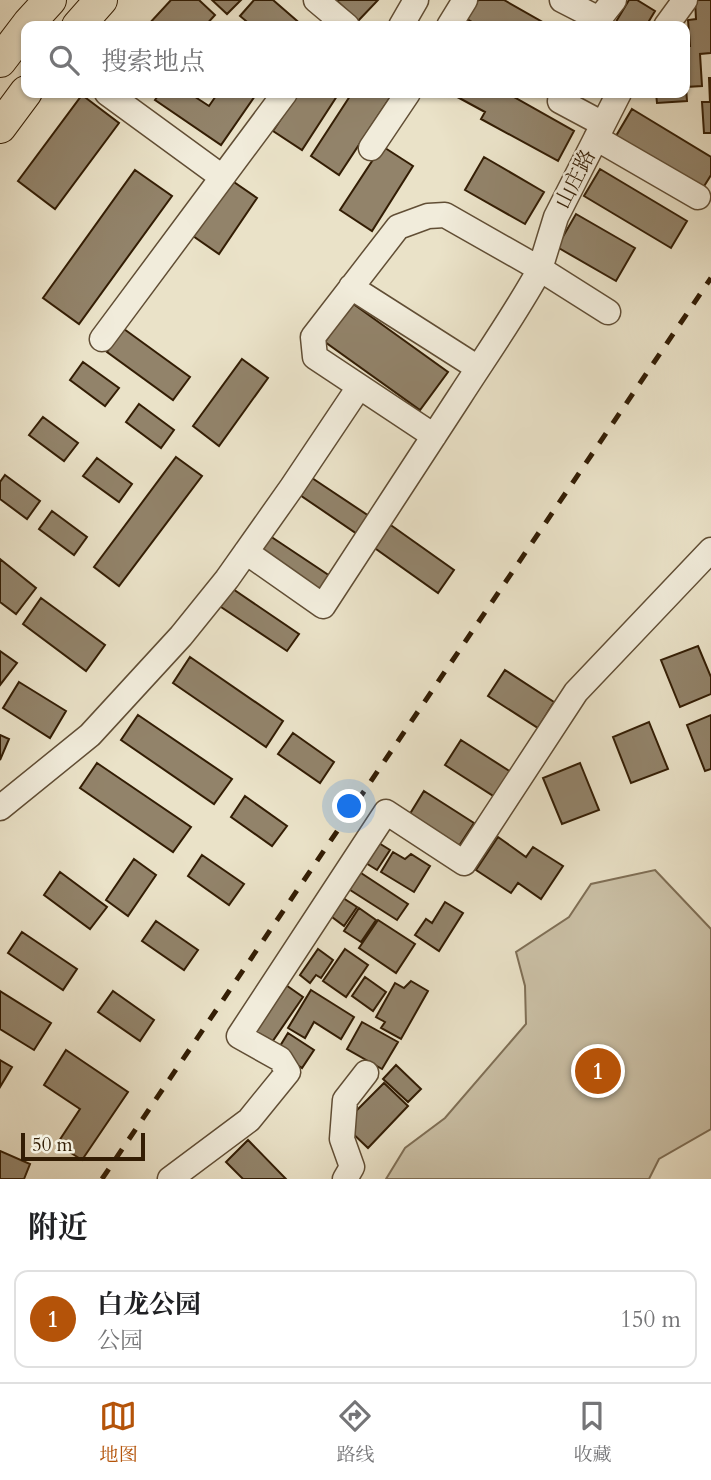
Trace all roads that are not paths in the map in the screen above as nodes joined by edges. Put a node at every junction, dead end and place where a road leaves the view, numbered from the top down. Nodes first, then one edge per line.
1 (50, 0) edge
2 (101, 0) edge
3 (316, 0) edge
4 (416, 0) edge
5 (465, 0) edge
6 (562, 0) edge
7 (614, 0) edge
8 (685, 0) edge
9 (31, 21) edge
10 (82, 21) edge
11 (337, 21) edge
12 (404, 21) edge
13 (452, 21) edge
14 (670, 21) edge
15 (21, 33) edge
16 (0, 61) edge
17 (22, 98) edge
18 (114, 98) edge
19 (281, 98) edge
20 (405, 98) edge
21 (617, 98) edge
22 (560, 101) dead end
23 (0, 127) edge
24 (599, 131) junction
25 (372, 148) dead end
26 (222, 177) junction
27 (698, 197) dead end
28 (540, 269) junction
29 (351, 287) junction
30 (608, 312) dead end
31 (102, 339) dead end
32 (478, 368) junction
33 (359, 387) junction
34 (434, 436) junction
35 (711, 550) edge
36 (246, 552) junction
37 (0, 808) edge
38 (366, 1073) dead end
39 (170, 1179) edge
40 (345, 1179) edge

1 - 9 main road
2 - 10 main road
3 - 11 street
4 - 12 street
5 - 13 street
6 - 7 street
8 - 14 street
15 - 16 main road
17 - 23 main road
18 - 26 street
19 - 26 street
20 - 25 street
21 - 24 street, 山庄路
22 - 24 street
24 - 27 street
24 - 28 street, 山庄路
26 - 31 street
28 - 29 street
28 - 30 street
28 - 32 street, 山庄路
29 - 32 street
29 - 33 street
32 - 34 street, 山庄路
33 - 34 street
33 - 36 street
34 - 36 street, 山庄路
35 - 39 street
36 - 37 street
38 - 40 street

